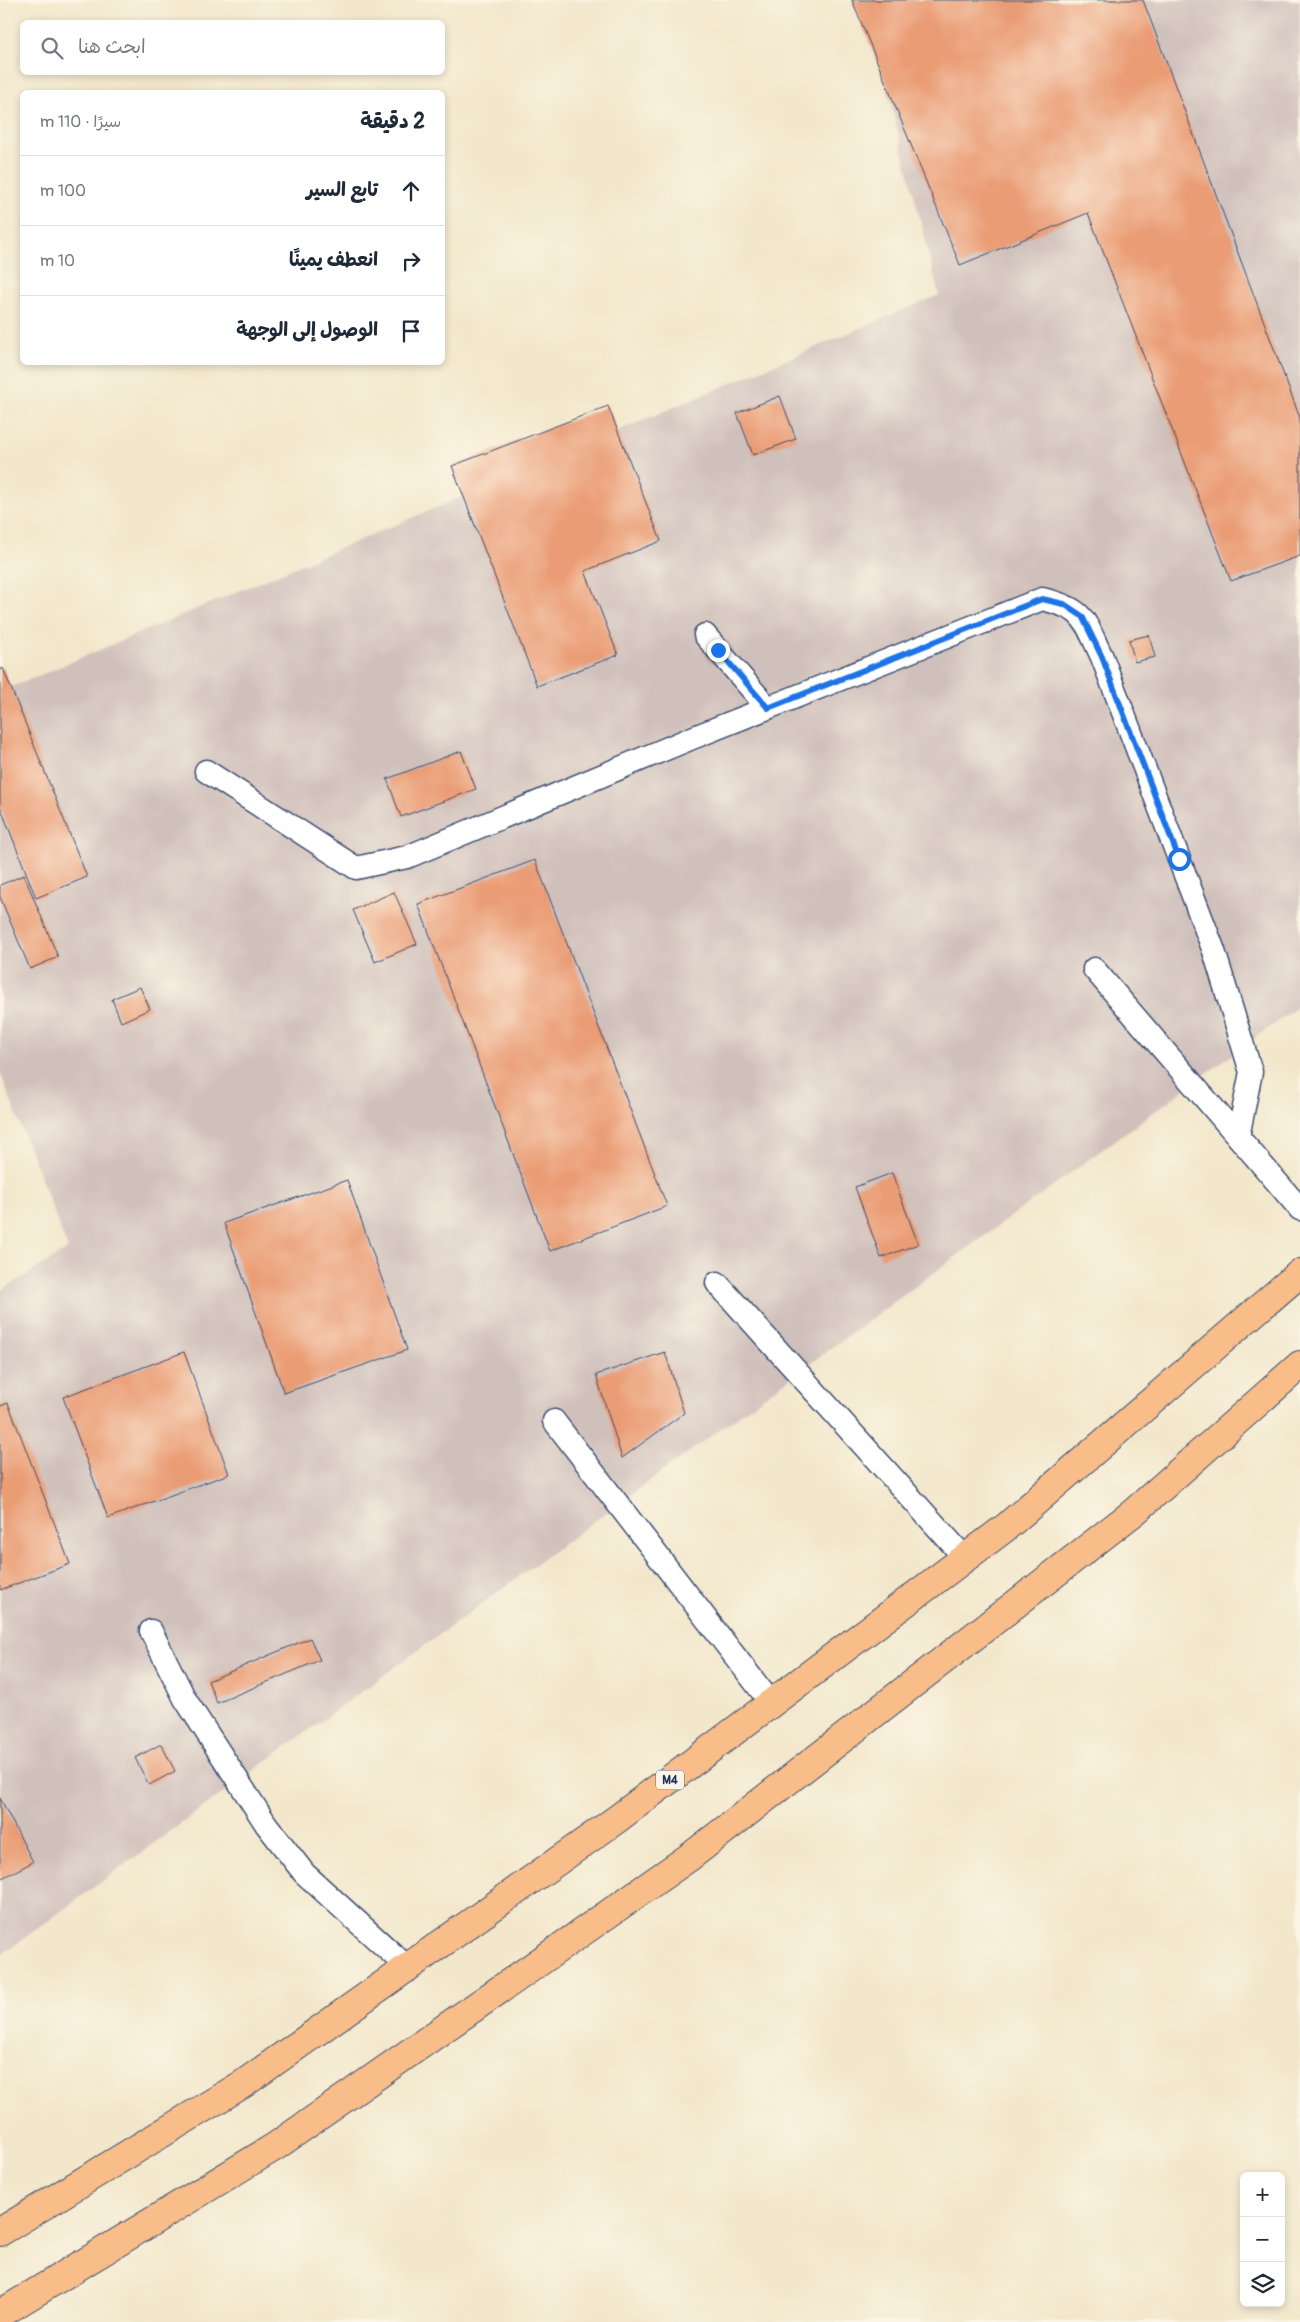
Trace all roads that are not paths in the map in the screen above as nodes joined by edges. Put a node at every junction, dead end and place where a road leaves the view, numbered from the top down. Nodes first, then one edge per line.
1 (705, 635) dead end
2 (768, 708) junction
3 (206, 771) dead end
4 (1094, 969) dead end
5 (1238, 1137) junction
6 (1300, 1210) edge
7 (1300, 1273) edge
8 (717, 1283) dead end
9 (1300, 1365) edge
10 (554, 1421) dead end
11 (965, 1558) junction
12 (151, 1631) dead end
13 (772, 1703) junction
14 (408, 1967) junction
15 (0, 2232) edge
16 (0, 2314) edge

1 - 2 lane
2 - 3 lane
2 - 5 lane
4 - 5 lane
5 - 6 lane
7 - 11 highway, M4
8 - 11 lane
9 - 16 highway
10 - 13 lane
11 - 13 highway, M4
12 - 14 lane
13 - 14 highway, M4
14 - 15 highway, M4

